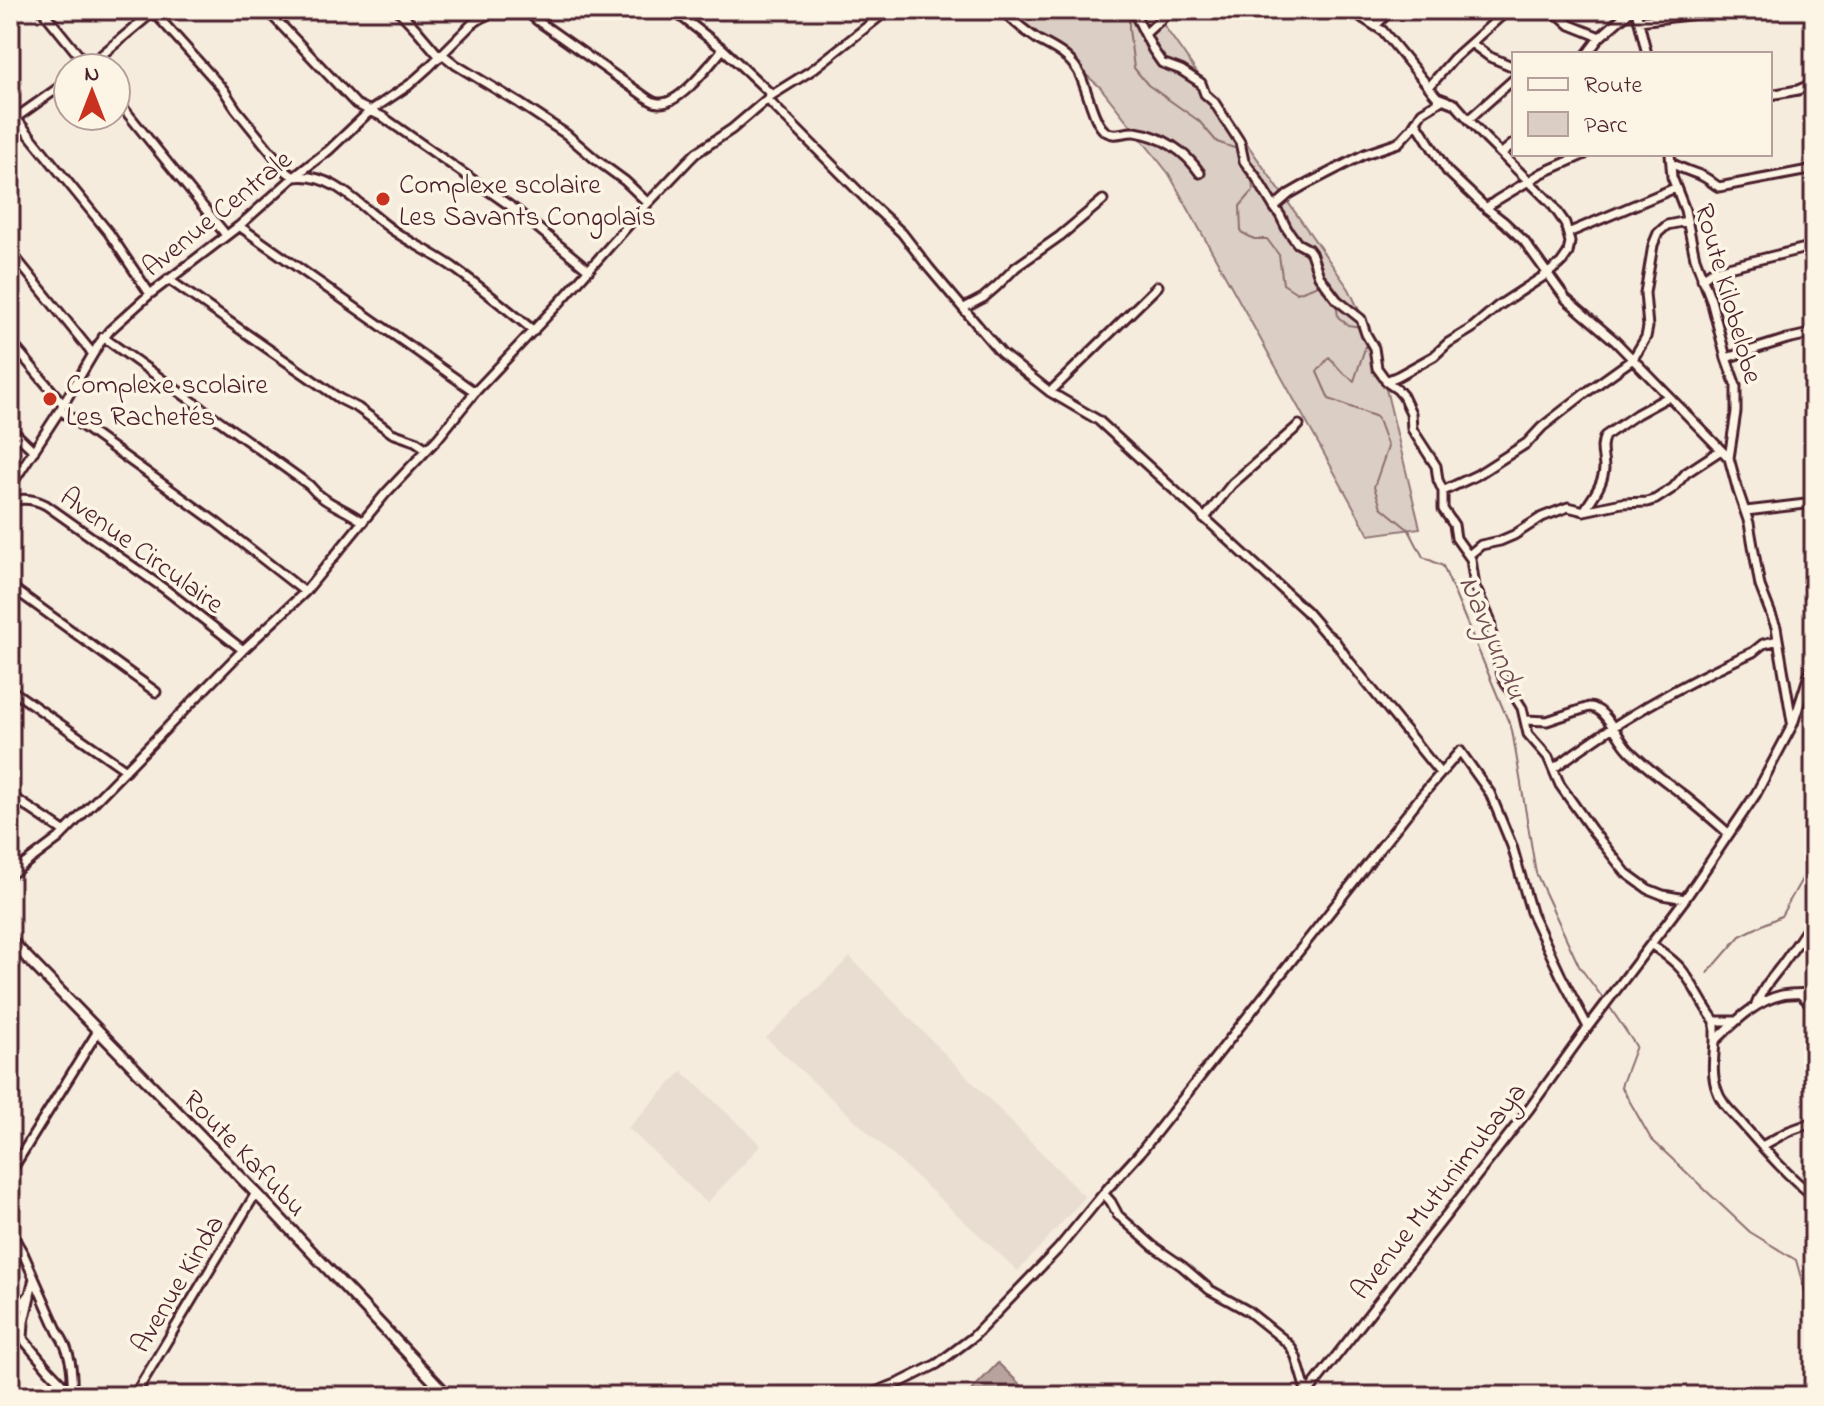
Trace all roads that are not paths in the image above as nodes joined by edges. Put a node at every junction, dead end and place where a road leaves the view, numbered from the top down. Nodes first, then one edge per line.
1 (42, 10) edge
2 (267, 10) edge
3 (398, 10) edge
4 (493, 10) edge
5 (525, 10) edge
6 (673, 10) edge
7 (888, 10) edge
8 (1002, 10) edge
9 (1133, 10) edge
10 (1171, 10) edge
11 (1350, 10) edge
12 (1391, 10) edge
13 (1508, 10) edge
14 (1544, 10) edge
15 (1634, 10) edge
16 (1730, 10) edge
17 (152, 11) edge
18 (1639, 21) junction
19 (1376, 25) junction
20 (1145, 34) junction
21 (1600, 37) junction
22 (1471, 43) junction
23 (723, 49) junction
24 (75, 52) edge
25 (106, 52) edge
26 (1589, 52) edge
27 (1647, 52) edge
28 (441, 56) junction
29 (1512, 66) edge
30 (1512, 81) edge
31 (1814, 83) edge
32 (1429, 87) junction
33 (52, 91) edge
34 (1772, 95) edge
35 (770, 97) junction
36 (1442, 100) junction
37 (370, 111) junction
38 (12, 117) edge
39 (132, 119) edge
40 (1469, 119) junction
41 (1416, 122) junction
42 (1512, 145) edge
43 (1502, 153) junction
44 (1579, 156) edge
45 (1670, 156) edge
46 (1671, 163) junction
47 (1814, 169) edge
48 (1200, 173) dead end
49 (294, 177) junction
50 (1528, 181) junction
51 (1675, 188) junction
52 (1103, 200) dead end
53 (648, 203) junction
54 (1274, 207) junction
55 (1486, 208) junction
56 (1687, 221) junction
57 (239, 226) junction
58 (1568, 233) junction
59 (226, 235) junction
60 (1814, 246) edge
61 (10, 251) edge
62 (589, 270) junction
63 (1547, 274) junction
64 (168, 279) junction
65 (1702, 279) junction
66 (1158, 286) dead end
67 (150, 294) junction
68 (964, 308) junction
69 (534, 331) junction
70 (1814, 333) edge
71 (103, 337) junction
72 (10, 341) edge
73 (93, 354) junction
74 (1726, 358) junction
75 (1633, 359) junction
76 (1386, 381) junction
77 (475, 392) junction
78 (1050, 392) junction
79 (1668, 397) junction
80 (61, 407) junction
81 (1299, 425) dead end
82 (10, 428) edge
83 (427, 449) junction
84 (1721, 450) junction
85 (34, 451) junction
86 (1729, 458) junction
87 (10, 487) edge
88 (1443, 491) junction
89 (10, 501) edge
90 (1814, 503) edge
91 (1584, 511) junction
92 (1746, 511) junction
93 (1204, 519) junction
94 (363, 522) junction
95 (1469, 555) junction
96 (10, 586) edge
97 (305, 592) junction
98 (1778, 640) junction
99 (243, 650) junction
100 (1814, 659) edge
101 (10, 689) edge
102 (156, 692) dead end
103 (1525, 720) junction
104 (1793, 724) junction
105 (1612, 728) junction
106 (1553, 769) junction
107 (126, 770) junction
108 (1440, 773) junction
109 (10, 795) edge
110 (65, 832) junction
111 (1729, 834) junction
112 (10, 875) edge
113 (1685, 899) junction
114 (1814, 917) edge
115 (10, 940) edge
116 (1652, 945) junction
117 (1814, 993) edge
118 (1800, 994) junction
119 (1755, 1007) junction
120 (1814, 1007) edge
121 (1715, 1021) junction
122 (1736, 1021) junction
123 (1588, 1027) junction
124 (98, 1031) junction
125 (1715, 1041) junction
126 (1814, 1122) edge
127 (1762, 1146) junction
128 (10, 1173) edge
129 (256, 1193) junction
130 (1104, 1194) junction
131 (1814, 1196) edge
132 (10, 1231) edge
133 (34, 1278) junction
134 (30, 1294) junction
135 (24, 1302) junction
136 (10, 1306) edge
137 (10, 1331) edge
138 (23, 1339) junction
139 (73, 1395) edge
140 (1306, 1395) edge
141 (134, 1396) edge
142 (448, 1396) edge
143 (865, 1396) edge

1 - 24 street
2 - 37 street
3 - 28 street
4 - 28 street, Avenue Centrale
5 - 23 street
6 - 23 street
7 - 35 street
8 - 48 street
9 - 20 street
10 - 20 street
11 - 19 street
12 - 19 street
13 - 22 street
14 - 21 street
15 - 18 street
15 - 21 street
16 - 18 street
17 - 25 street
17 - 49 street
18 - 27 street
19 - 32 street
20 - 54 street
21 - 26 street
22 - 29 street
22 - 32 street
23 - 35 street
28 - 37 street, Avenue Centrale
28 - 53 street
30 - 40 street
31 - 34 street
32 - 36 street
33 - 38 street
35 - 53 street
35 - 68 street
36 - 40 street
36 - 41 street
37 - 49 street, Avenue Centrale
37 - 62 street
38 - 67 street
39 - 59 street
40 - 43 street
41 - 54 street
41 - 55 street
42 - 43 street
43 - 50 street
44 - 50 street
45 - 46 street, Route Kilobelobe
46 - 47 street
46 - 51 street, Route Kilobelobe
49 - 57 street, Avenue Centrale
49 - 69 street
50 - 55 street
50 - 58 street
51 - 56 street, Route Kilobelobe
51 - 58 street
52 - 68 street
53 - 62 street
54 - 76 street
55 - 63 street
56 - 65 street, Route Kilobelobe
56 - 75 street
57 - 59 street, Avenue Centrale
57 - 77 street
58 - 63 street
59 - 64 street, Avenue Centrale
60 - 65 street
61 - 73 street
62 - 69 street
63 - 75 street
63 - 76 street
64 - 67 street, Avenue Centrale
64 - 83 street
65 - 74 street, Route Kilobelobe
66 - 78 street
67 - 71 street, Avenue Centrale
68 - 78 street
69 - 77 street
70 - 74 street
71 - 73 street, Avenue Centrale
71 - 94 street
72 - 80 street
73 - 80 street, Avenue Centrale
74 - 86 street, Route Kilobelobe
75 - 79 street
75 - 88 street
76 - 88 street
77 - 83 street
78 - 93 street
79 - 84 street
79 - 91 street
80 - 85 street, Avenue Centrale
80 - 97 street
81 - 93 street
82 - 85 street
83 - 94 street
84 - 86 street
84 - 91 street
85 - 87 street, Avenue Centrale
86 - 92 street, Route Kilobelobe
88 - 95 street
89 - 99 street, Avenue Circulaire
90 - 92 street
91 - 95 street
92 - 98 street, Route Kilobelobe
93 - 108 street
94 - 97 street
95 - 103 street
96 - 102 street
97 - 99 street
98 - 104 street, Route Kilobelobe
98 - 105 street
99 - 107 street
100 - 104 street, Avenue Mutunimubaya
101 - 107 street
103 - 105 street
103 - 106 street
104 - 111 street, Avenue Mutunimubaya
105 - 106 street
105 - 111 street
106 - 113 street
107 - 110 street
108 - 123 street
108 - 130 street
109 - 110 street
110 - 112 street
111 - 113 street, Avenue Mutunimubaya
113 - 116 street, Avenue Mutunimubaya
114 - 119 street
115 - 124 main road, Route Kafubu
116 - 121 street
116 - 123 street, Avenue Mutunimubaya
117 - 118 street
118 - 119 street
118 - 120 street
119 - 122 street
121 - 122 street
121 - 125 street
122 - 125 street
123 - 140 street, Avenue Mutunimubaya
124 - 128 street
124 - 129 main road, Route Kafubu
125 - 127 street
126 - 127 street
127 - 131 street
129 - 141 street, Avenue Kinda
129 - 142 main road, Route Kafubu
130 - 140 street
130 - 143 street
132 - 133 street
133 - 134 street
133 - 139 street
134 - 135 street
134 - 138 street
135 - 136 street
135 - 137 street
137 - 138 street
138 - 139 street

